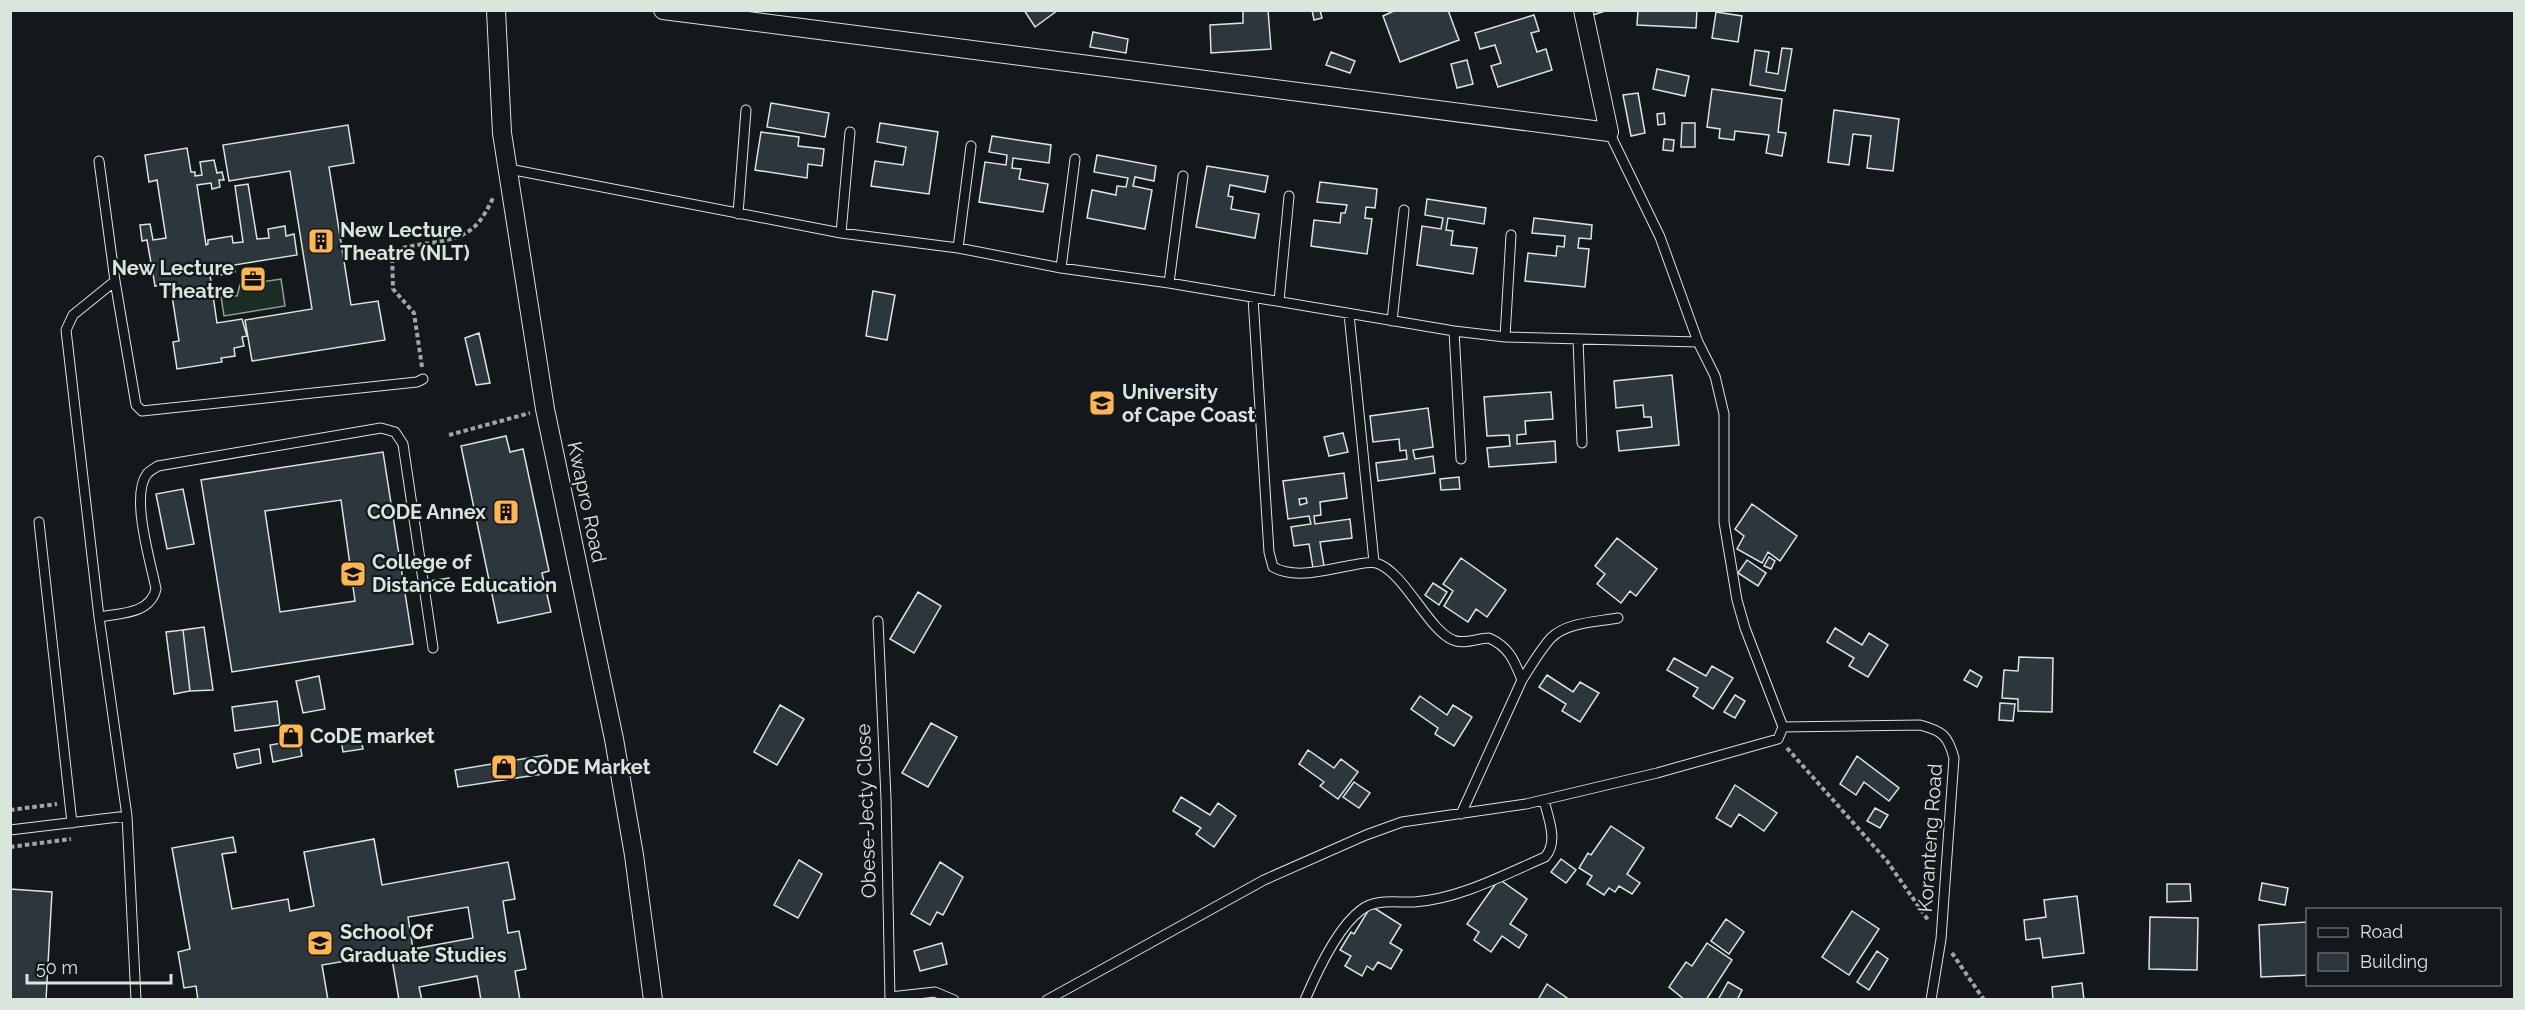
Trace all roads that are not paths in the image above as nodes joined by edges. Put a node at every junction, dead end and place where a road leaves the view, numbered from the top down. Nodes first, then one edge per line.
1 (496, 10) edge
2 (663, 10) edge
3 (1583, 10) edge
4 (746, 110) dead end
5 (850, 132) dead end
6 (1609, 132) junction
7 (971, 146) dead end
8 (1075, 159) dead end
9 (99, 161) dead end
10 (509, 168) junction
11 (1183, 176) dead end
12 (1289, 196) dead end
13 (1404, 210) dead end
14 (738, 214) junction
15 (841, 233) junction
16 (1511, 235) dead end
17 (958, 248) junction
18 (1061, 268) junction
19 (116, 280) junction
20 (1169, 283) junction
21 (1253, 298) junction
22 (1279, 302) junction
23 (1349, 314) junction
24 (1392, 321) junction
25 (1454, 331) junction
26 (1505, 337) junction
27 (1578, 339) junction
28 (1698, 342) junction
29 (423, 379) road end
30 (1582, 443) dead end
31 (1461, 459) dead end
32 (39, 522) dead end
33 (1374, 562) junction
34 (99, 617) junction
35 (1618, 618) dead end
36 (878, 621) dead end
37 (432, 648) dead end
38 (1521, 680) junction
39 (1784, 727) junction
40 (1544, 800) junction
41 (1461, 814) junction
42 (128, 816) junction
43 (72, 823) junction
44 (10, 830) edge
45 (890, 998) edge
46 (136, 999) edge
47 (653, 999) edge
48 (954, 999) edge
49 (1047, 999) edge
50 (1305, 999) edge
51 (1931, 999) edge

1 - 10 street, Kwapro Road
2 - 6 street
3 - 6 street
4 - 14 lane
5 - 15 lane
6 - 28 lane
7 - 17 lane
8 - 18 lane
9 - 19 lane
10 - 14 lane
10 - 47 street, Kwapro Road
11 - 20 lane
12 - 22 lane
13 - 24 lane
14 - 15 lane
15 - 17 lane
16 - 26 lane
17 - 18 lane
18 - 20 lane
19 - 29 lane
19 - 34 lane
20 - 21 lane
21 - 22 lane
21 - 33 lane
22 - 23 lane
23 - 24 lane
23 - 33 lane
24 - 25 lane
25 - 26 lane
25 - 31 lane
26 - 27 lane
27 - 28 lane
27 - 30 lane
28 - 39 lane
32 - 43 lane
33 - 38 lane
34 - 37 lane
34 - 42 lane
35 - 38 lane
36 - 45 lane, Obese-Jecty Close
38 - 41 lane
39 - 40 lane
39 - 51 lane, Koranteng Road
40 - 41 lane
40 - 50 lane
41 - 49 lane
42 - 43 lane
42 - 46 lane
43 - 44 lane
45 - 48 lane

